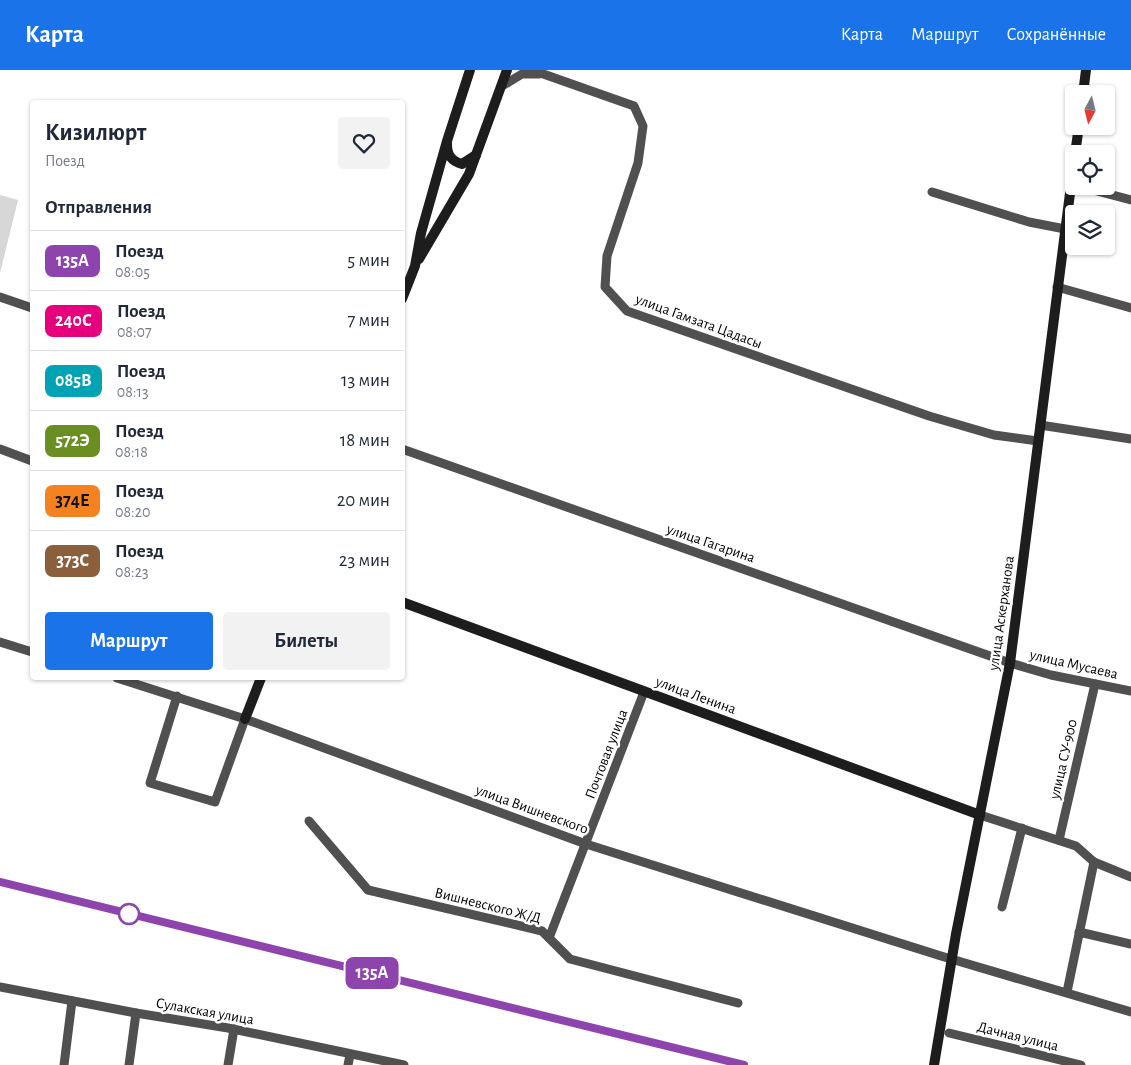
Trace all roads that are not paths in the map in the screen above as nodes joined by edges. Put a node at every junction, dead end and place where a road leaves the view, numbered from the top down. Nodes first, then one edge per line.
1 (507, 70) edge
2 (1086, 70) edge
3 (469, 71) edge
4 (536, 72) edge
5 (1084, 85) edge
6 (502, 86) junction
7 (447, 141) junction
8 (476, 155) junction
9 (932, 192) dead end
10 (1112, 195) edge
11 (1131, 200) edge
12 (1065, 229) joint
13 (415, 266) junction
14 (1057, 287) junction
15 (405, 291) edge
16 (0, 297) edge
17 (30, 307) edge
18 (1131, 308) edge
19 (1040, 425) junction
20 (1131, 439) edge
21 (1038, 441) junction
22 (0, 449) edge
23 (405, 451) edge
24 (30, 460) edge
25 (405, 603) edge
26 (0, 642) edge
27 (30, 651) edge
28 (1010, 663) junction
29 (124, 680) edge
30 (260, 680) edge
31 (1095, 684) junction
32 (1131, 691) edge
33 (644, 692) junction
34 (177, 696) junction
35 (245, 719) junction
36 (980, 814) junction
37 (309, 821) dead end
38 (1022, 828) junction
39 (1059, 840) junction
40 (586, 844) junction
41 (1094, 862) junction
42 (1131, 877) edge
43 (1002, 907) dead end
44 (1079, 932) junction
45 (550, 938) junction
46 (1131, 944) edge
47 (0, 987) edge
48 (1067, 992) junction
49 (72, 1001) junction
50 (738, 1003) dead end
51 (1131, 1012) edge
52 (136, 1013) junction
53 (234, 1029) junction
54 (949, 1033) dead end
55 (350, 1055) junction
56 (64, 1065) edge
57 (129, 1065) edge
58 (228, 1065) edge
59 (348, 1065) edge
60 (404, 1065) edge
61 (934, 1065) edge
62 (1081, 1065) edge

1 - 6 street
2 - 5 street
3 - 7 street
4 - 6 street
4 - 21 street, улица Гамзата Цадасы
6 - 8 street
7 - 8 street
7 - 13 street
8 - 13 street
9 - 12 street
10 - 11 street
12 - 14 street, улица Аскерханова
13 - 15 street
14 - 18 street
14 - 19 street, улица Аскерханова
16 - 17 street
19 - 20 street
19 - 21 street, улица Аскерханова
21 - 28 street, улица Аскерханова
22 - 24 street
23 - 28 street, улица Гагарина
25 - 33 street, улица Ленина
26 - 27 street
28 - 31 street, улица Мусаева
28 - 36 street, улица Аскерханова
29 - 34 street, улица Вишневского
30 - 35 street
31 - 32 street, улица Мусаева
31 - 39 street, улица СУ-900
33 - 36 street, улица Ленина
33 - 40 street, Почтовая улица
34 - 35 street, улица Вишневского
34 - 35 street
35 - 40 street, улица Вишневского
36 - 38 street
36 - 61 street, улица Аскерханова
37 - 45 street, Вишневского Ж/Д
38 - 39 street
38 - 43 street
39 - 41 street
40 - 45 street, Почтовая улица
40 - 48 street, улица Вишневского
41 - 42 street
41 - 44 street
44 - 46 street
44 - 48 street
45 - 50 street, Вишневского Ж/Д
47 - 49 street, Сулакская улица
48 - 51 street
49 - 52 street, Сулакская улица
49 - 56 street
52 - 53 street, Сулакская улица
52 - 57 street
53 - 55 street, Сулакская улица
53 - 58 street
54 - 62 street, Дачная улица
55 - 59 street
55 - 60 street, Сулакская улица

